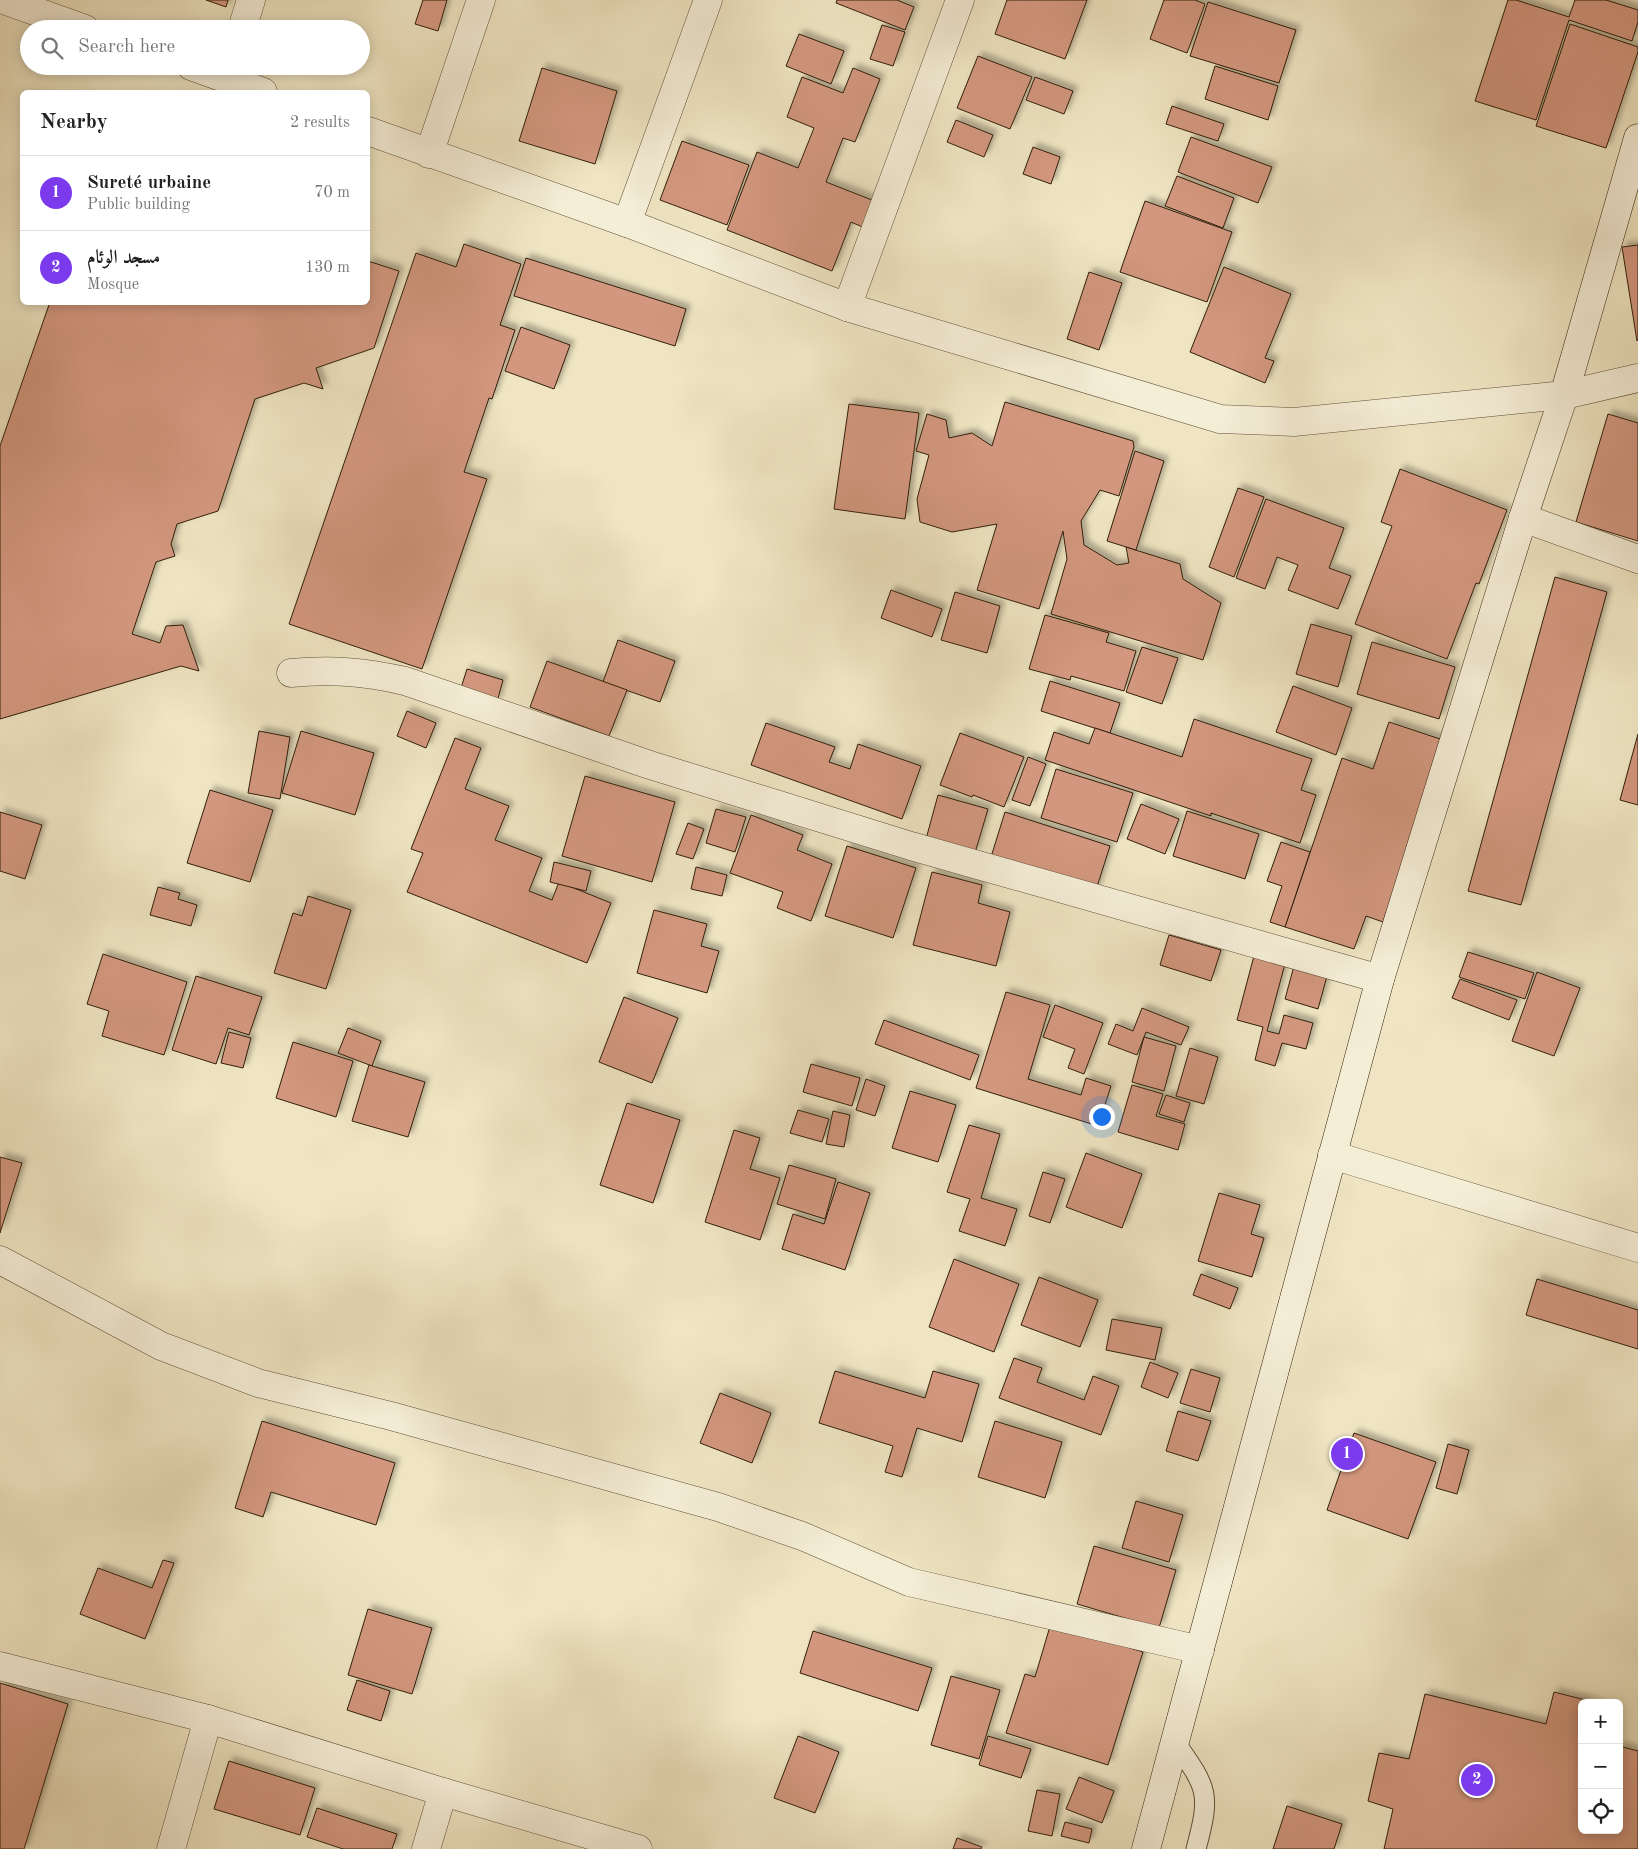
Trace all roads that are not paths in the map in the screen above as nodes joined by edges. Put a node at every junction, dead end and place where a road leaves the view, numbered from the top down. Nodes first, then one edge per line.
1 (4, 0) edge
2 (251, 0) edge
3 (481, 0) edge
4 (708, 0) edge
5 (960, 0) edge
6 (60, 20) edge
7 (245, 20) edge
8 (232, 75) edge
9 (259, 90) edge
10 (370, 132) edge
11 (1638, 138) edge
12 (429, 154) junction
13 (627, 223) junction
14 (848, 307) junction
15 (1638, 378) edge
16 (1564, 395) junction
17 (1523, 518) junction
18 (1638, 559) edge
19 (291, 673) dead end
20 (1380, 979) junction
21 (1332, 1155) junction
22 (1638, 1248) edge
23 (0, 1260) edge
24 (1200, 1650) junction
25 (0, 1666) edge
26 (208, 1719) junction
27 (1175, 1742) junction
28 (443, 1792) junction
29 (171, 1849) edge
30 (426, 1849) edge
31 (638, 1849) edge
32 (1146, 1849) edge
33 (1196, 1849) edge

1 - 6 street
2 - 7 street
3 - 12 street
4 - 13 street
5 - 14 street
8 - 9 street
10 - 12 street
11 - 16 street
12 - 13 street
13 - 14 street
14 - 16 street
15 - 16 street
16 - 17 street
17 - 18 street
17 - 20 street
19 - 20 street
20 - 21 street
21 - 22 street
21 - 24 street
23 - 24 street
24 - 27 street
25 - 26 street
26 - 28 street
26 - 29 street
27 - 32 street
27 - 33 lane
28 - 30 street
28 - 31 street

